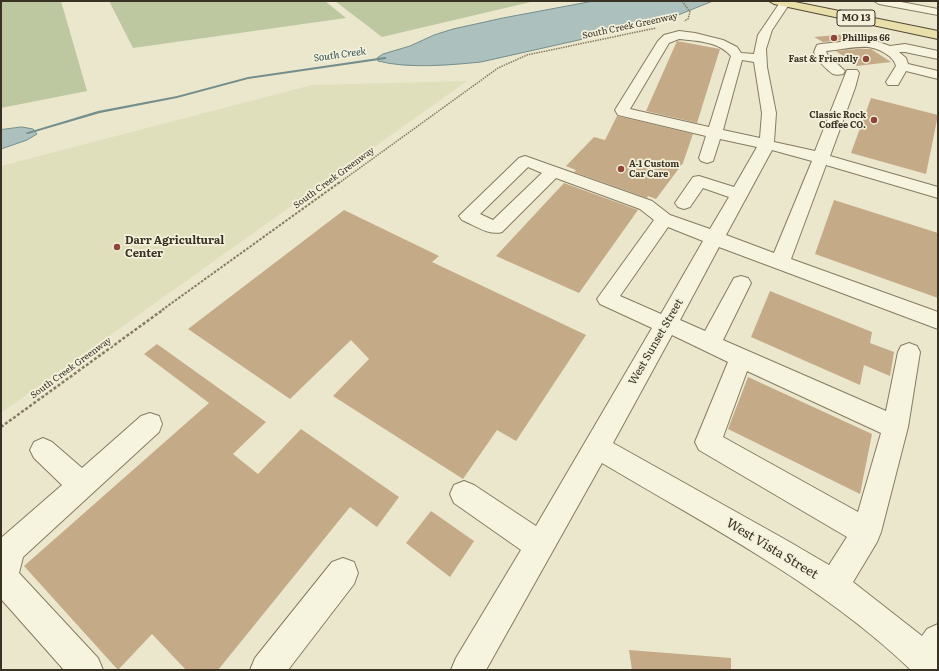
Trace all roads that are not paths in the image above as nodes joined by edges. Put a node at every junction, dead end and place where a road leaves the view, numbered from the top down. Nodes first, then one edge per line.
1 (814, 1) edge
2 (879, 1) edge
3 (782, 2) edge
4 (847, 5) dead end
5 (865, 11) junction
6 (938, 12) edge
7 (938, 26) edge
8 (938, 35) edge
9 (889, 50) junction
10 (938, 55) edge
11 (737, 56) junction
12 (760, 59) junction
13 (902, 66) junction
14 (938, 75) edge
15 (893, 82) dead end
16 (715, 132) junction
17 (766, 143) junction
18 (707, 158) dead end
19 (821, 158) junction
20 (552, 171) junction
21 (938, 193) edge
22 (740, 195) junction
23 (684, 203) dead end
24 (664, 219) junction
25 (716, 238) junction
26 (780, 262) junction
27 (741, 284) dead end
28 (938, 321) edge
29 (667, 324) junction
30 (710, 344) junction
31 (909, 352) dead end
32 (741, 358) junction
33 (150, 424) dead end
34 (895, 427) junction
35 (597, 447) junction
36 (43, 450) dead end
37 (81, 485) junction
38 (464, 494) dead end
39 (867, 532) junction
40 (540, 546) junction
41 (343, 573) dead end
42 (833, 587) junction
43 (933, 657) edge
44 (86, 670) edge
45 (267, 670) edge
46 (468, 670) edge

1 - 5 main road, MO 13
2 - 6 street
3 - 8 main road, MO 13
3 - 12 street, West Sunset Street
4 - 5 main road
5 - 7 main road, MO 13
9 - 10 street
9 - 13 street
9 - 19 street
11 - 12 street
11 - 16 street
11 - 16 street
12 - 17 street, West Sunset Street
13 - 14 street
13 - 15 street
16 - 17 street
16 - 18 street
17 - 19 street
17 - 22 street, West Sunset Street
19 - 21 street
19 - 26 street
20 - 20 street
20 - 24 street
22 - 23 street
22 - 25 street, West Sunset Street
24 - 25 street
24 - 29 street
25 - 26 street
25 - 29 street, West Sunset Street
26 - 28 street
27 - 30 street
29 - 30 street
29 - 35 street, West Sunset Street
30 - 32 street
31 - 34 street
32 - 34 street
32 - 39 street
33 - 37 street
34 - 39 street
35 - 40 street, West Sunset Street
35 - 42 street, West Vista Street
36 - 37 street
37 - 44 street
38 - 40 street
39 - 42 street
40 - 46 street, West Sunset Street
41 - 45 street
42 - 43 street, West Vista Street

